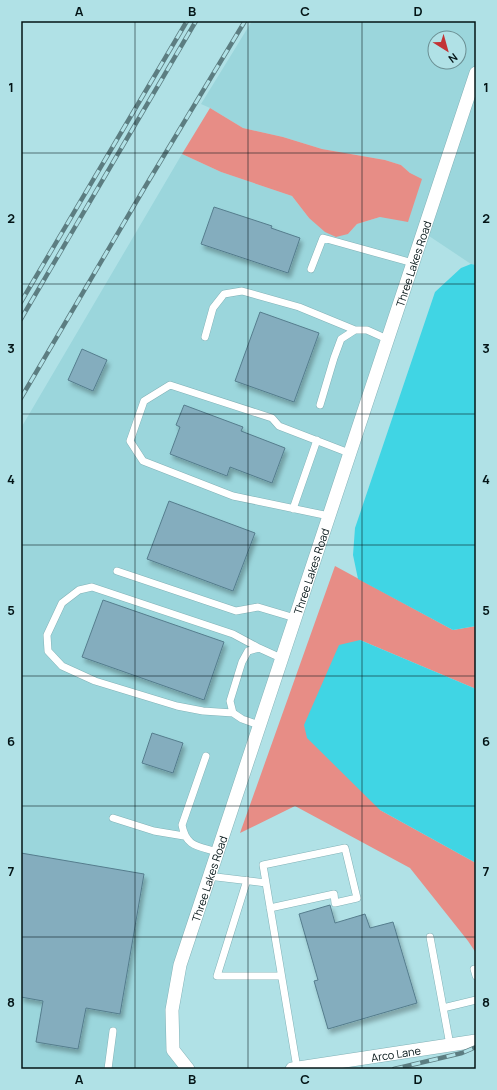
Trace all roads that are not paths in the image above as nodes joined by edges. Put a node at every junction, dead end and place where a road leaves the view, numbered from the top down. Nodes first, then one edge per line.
1 (476, 73) edge
2 (413, 263) junction
3 (311, 269) dead end
4 (355, 330) junction
5 (205, 337) dead end
6 (387, 339) junction
7 (320, 405) dead end
8 (316, 440) junction
9 (349, 453) junction
10 (293, 509) junction
11 (329, 516) junction
12 (116, 571) dead end
13 (295, 618) junction
14 (259, 648) junction
15 (281, 658) junction
16 (233, 713) junction
17 (259, 725) junction
18 (206, 756) dead end
19 (113, 818) dead end
20 (184, 836) junction
21 (217, 852) junction
22 (208, 876) junction
23 (247, 880) junction
24 (266, 883) junction
25 (270, 908) junction
26 (430, 937) dead end
27 (281, 976) junction
28 (476, 1000) edge
29 (443, 1008) junction
30 (113, 1031) dead end
31 (476, 1041) edge
32 (450, 1045) junction
33 (108, 1069) edge
34 (188, 1069) edge
35 (294, 1069) edge

1 - 2 street, Three Lakes Road
2 - 3 lane
2 - 6 street, Three Lakes Road
4 - 5 lane
4 - 6 lane
4 - 7 lane
6 - 9 street, Three Lakes Road
8 - 9 lane
8 - 10 lane
8 - 10 lane
9 - 11 street, Three Lakes Road
10 - 11 lane
11 - 13 street, Three Lakes Road
12 - 13 lane
13 - 15 street, Three Lakes Road
14 - 15 lane
14 - 16 lane
14 - 16 lane
15 - 17 street, Three Lakes Road
16 - 17 lane
17 - 21 street, Three Lakes Road
18 - 20 lane
19 - 20 lane
20 - 21 lane
21 - 22 street, Three Lakes Road
22 - 23 lane
22 - 34 street, Three Lakes Road
23 - 24 lane
23 - 27 lane
24 - 25 lane
24 - 25 lane
25 - 27 lane
26 - 29 lane
27 - 35 lane
28 - 29 lane
29 - 32 lane
30 - 33 lane
31 - 32 street, Arco Lane
32 - 35 street, Arco Lane

